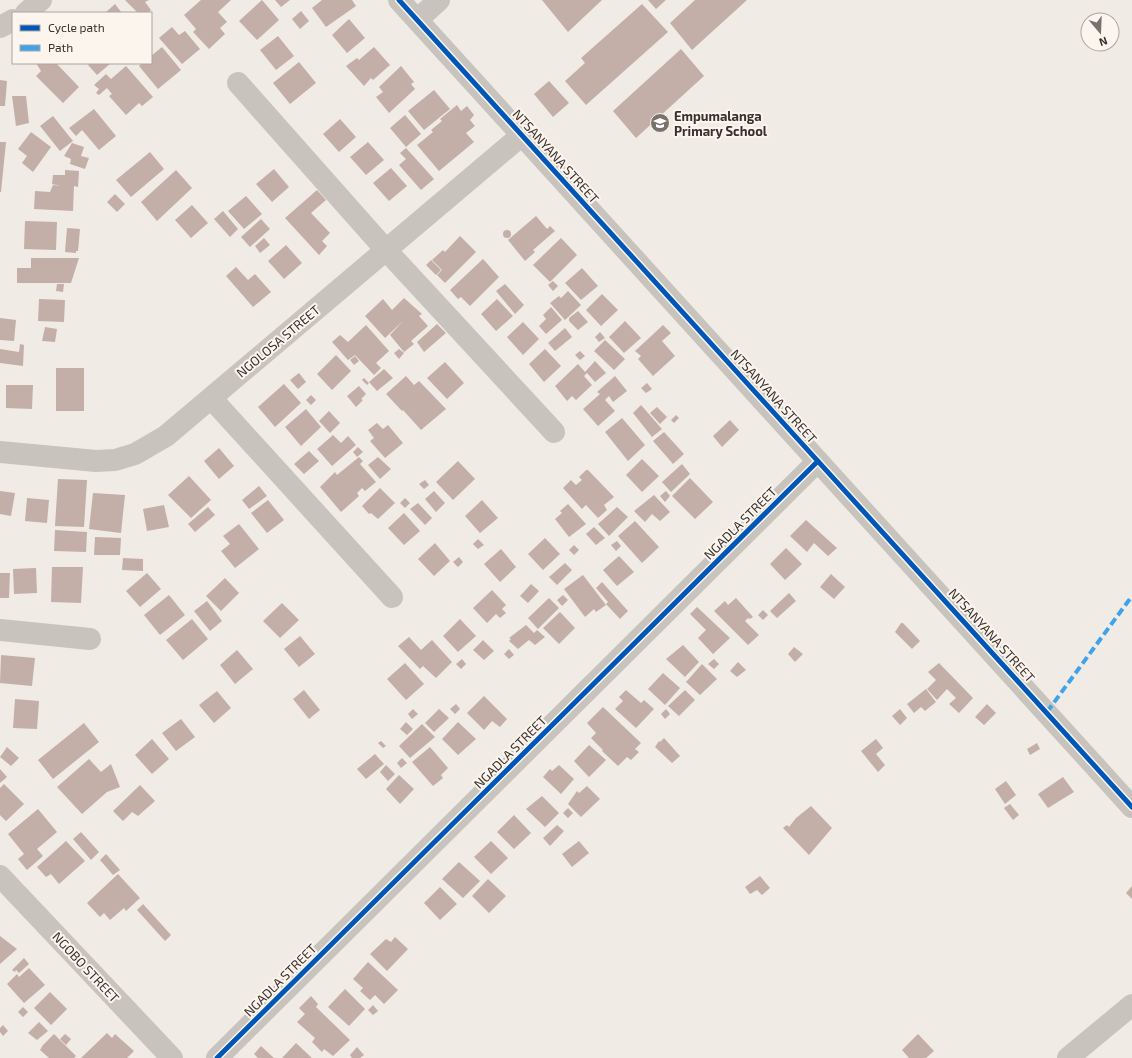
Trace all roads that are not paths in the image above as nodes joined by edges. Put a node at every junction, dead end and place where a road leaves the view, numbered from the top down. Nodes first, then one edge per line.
1 (41, 0) edge
2 (399, 0) edge
3 (439, 0) edge
4 (27, 12) edge
5 (417, 20) junction
6 (12, 21) edge
7 (0, 27) edge
8 (238, 83) dead end
9 (522, 135) junction
10 (386, 250) junction
11 (211, 398) junction
12 (554, 432) dead end
13 (0, 452) edge
14 (818, 461) junction
15 (392, 597) dead end
16 (0, 630) edge
17 (90, 639) dead end
18 (1132, 807) edge
19 (0, 876) edge
20 (1132, 1005) edge
21 (172, 1058) edge
22 (217, 1058) edge
23 (1068, 1058) edge

1 - 4 street
2 - 5 street, NTSANYANA STREET
3 - 5 street
5 - 9 street, NTSANYANA STREET
6 - 7 street
8 - 10 street
9 - 10 street, NGOLOSA STREET
9 - 14 street, NTSANYANA STREET
10 - 11 street, NGOLOSA STREET
10 - 12 street
11 - 13 street, NGOLOSA STREET
11 - 15 street
14 - 18 street, NTSANYANA STREET
14 - 22 street, NGADLA STREET
16 - 17 street
19 - 21 street, NGOBO STREET
20 - 23 street

